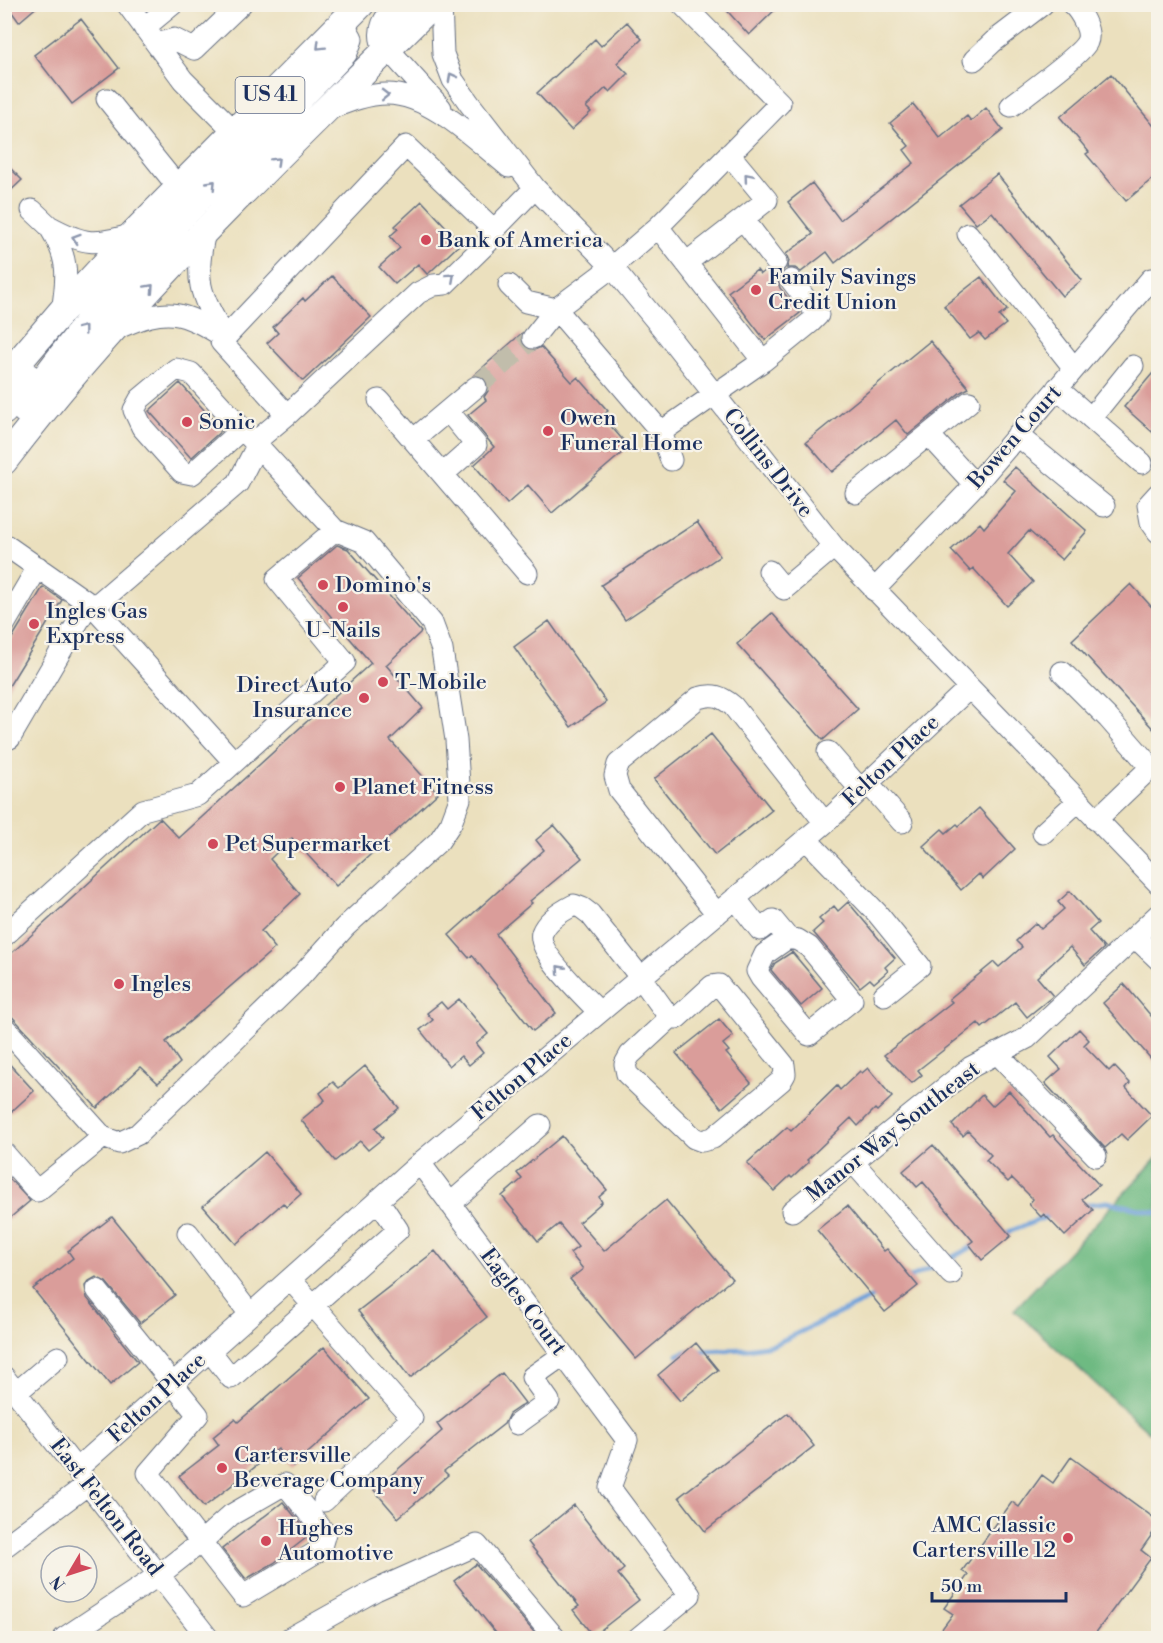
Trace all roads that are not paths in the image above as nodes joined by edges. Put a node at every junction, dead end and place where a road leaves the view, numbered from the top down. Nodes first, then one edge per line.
1 (127, 4) edge
2 (173, 4) edge
3 (242, 4) edge
4 (361, 4) edge
5 (400, 4) edge
6 (433, 4) edge
7 (441, 4) edge
8 (682, 4) edge
9 (1043, 4) edge
10 (1072, 4) edge
11 (341, 25) junction
12 (150, 36) junction
13 (388, 49) junction
14 (974, 60) dead end
15 (107, 99) dead end
16 (1011, 106) dead end
17 (329, 109) junction
18 (453, 122) junction
19 (234, 131) junction
20 (729, 154) junction
21 (178, 187) junction
22 (535, 188) junction
23 (32, 210) dead end
24 (743, 219) junction
25 (49, 226) junction
26 (658, 228) junction
27 (494, 230) junction
28 (205, 232) junction
29 (133, 234) junction
30 (968, 234) dead end
31 (776, 262) dead end
32 (686, 263) junction
33 (612, 267) junction
34 (1151, 279) dead end
35 (791, 280) dead end
36 (509, 285) dead end
37 (556, 309) junction
38 (54, 320) junction
39 (111, 331) junction
40 (226, 338) junction
41 (533, 338) tunnel mouth
42 (763, 361) junction
43 (1133, 366) dead end
44 (1074, 368) junction
45 (8, 372) edge
46 (476, 387) tunnel mouth
47 (1057, 388) junction
48 (714, 394) junction
49 (379, 400) dead end
50 (969, 402) dead end
51 (4, 411) edge
52 (448, 411) junction
53 (286, 415) junction
54 (1091, 418) junction
55 (243, 428) junction
56 (661, 432) junction
57 (929, 435) junction
58 (1017, 435) junction
59 (413, 440) junction
60 (258, 445) junction
61 (8, 456) edge
62 (671, 460) dead end
63 (1142, 463) dead end
64 (443, 474) junction
65 (975, 485) junction
66 (856, 493) dead end
67 (1158, 494) edge
68 (1104, 506) dead end
69 (335, 530) junction
70 (1158, 532) edge
71 (5, 543) edge
72 (834, 547) junction
73 (38, 567) junction
74 (769, 571) dead end
75 (527, 573) dead end
76 (874, 590) junction
77 (91, 605) junction
78 (4, 625) edge
79 (1062, 672) dead end
80 (969, 688) junction
81 (10, 738) dead end
82 (828, 752) dead end
83 (234, 762) junction
84 (1153, 772) edge
85 (864, 786) junction
86 (1078, 801) junction
87 (1096, 820) junction
88 (902, 822) dead end
89 (825, 823) junction
90 (1043, 833) dead end
91 (806, 839) junction
92 (1158, 883) edge
93 (735, 898) junction
94 (717, 914) junction
95 (1158, 915) edge
96 (760, 930) junction
97 (4, 936) edge
98 (1135, 937) junction
99 (788, 938) junction
100 (765, 954) junction
101 (1158, 959) edge
102 (641, 978) junction
103 (884, 995) dead end
104 (599, 1012) junction
105 (670, 1018) junction
106 (4, 1027) edge
107 (997, 1053) junction
108 (540, 1125) dead end
109 (103, 1137) junction
110 (4, 1153) edge
111 (1096, 1156) dead end
112 (853, 1162) junction
113 (420, 1163) junction
114 (378, 1200) junction
115 (450, 1204) junction
116 (792, 1211) dead end
117 (188, 1233) dead end
118 (951, 1274) dead end
119 (290, 1279) junction
120 (97, 1290) dead end
121 (312, 1305) junction
122 (250, 1314) junction
123 (210, 1351) junction
124 (563, 1355) junction
125 (58, 1357) dead end
126 (172, 1384) junction
127 (9, 1385) edge
128 (517, 1424) dead end
129 (83, 1477) junction
130 (324, 1501) dead end
131 (201, 1542) junction
132 (4, 1547) edge
133 (159, 1575) junction
134 (67, 1638) edge
135 (208, 1638) edge
136 (290, 1638) edge
137 (555, 1638) edge
138 (638, 1638) edge

1 - 12 street
2 - 12 street
3 - 12 street
4 - 11 main road, US 41
5 - 13 main road
6 - 13 main road, US 41
22 -> 7 street, Collins Drive
8 - 20 street
9 - 14 street
10 - 16 street
11 -> 19 main road, US 41
61 -> 11 main road
12 - 19 street
13 - 17 main road, US 41
13 - 18 street
15 - 21 street
17 -> 18 street
28 -> 17 main road, US 41
18 - 22 street
19 - 21 main road, US 41
24 -> 20 street
20 - 26 street
21 - 29 main road, US 41
22 - 27 street
22 - 33 street, Collins Drive
23 - 25 street
24 - 31 street
24 - 32 street
29 -> 25 street
25 - 38 street
26 - 32 street
26 - 33 street
27 - 40 street
53 -> 27 street
39 -> 28 main road, US 41
28 - 40 street
29 - 38 main road, US 41
30 - 44 street
32 - 42 street
33 - 37 street
33 - 48 street, Collins Drive
34 - 44 street, Bowen Court
35 - 42 street
36 - 37 street
37 - 41 street
37 - 56 street
38 - 45 main road, US 41
38 - 51 main road
39 - 40 street
39 - 61 main road, US 41
40 - 53 street
42 - 48 street
43 - 54 street
44 - 47 street, Bowen Court
46 - 52 street
47 - 54 street
47 - 58 street, Bowen Court
48 - 56 street
48 - 72 street, Collins Drive
49 - 59 street
50 - 57 street
52 - 59 street
52 - 64 street
53 - 60 street
54 - 63 street
55 - 55 street
55 - 60 street
56 - 62 street
57 - 65 street
57 - 66 street
58 - 65 street, Bowen Court
58 - 68 street
59 - 64 street
60 - 69 street
60 - 77 street
64 - 75 street
65 - 76 street, Bowen Court
67 - 70 street
69 - 83 street
69 - 109 street
71 - 73 street
72 - 74 street
72 - 76 street, Collins Drive
73 - 77 street
73 - 78 street
76 - 80 street, Collins Drive
77 - 81 street
77 - 83 street
79 - 84 street
80 - 85 street, Felton Place
80 - 86 street, Collins Drive
82 - 85 street
83 - 97 street
84 - 87 street
85 - 88 street
85 - 89 street, Felton Place
86 - 87 street, Collins Drive
86 - 90 street
87 - 92 street, Collins Drive
89 - 91 street, Felton Place
89 - 94 street
91 - 93 street, Felton Place
91 - 103 street
93 - 94 street, Felton Place
93 - 96 street
94 - 102 street, Felton Place
95 - 98 street, Manor Way Southeast
96 - 99 street
96 - 100 street
98 - 101 street
98 - 107 street, Manor Way Southeast
99 - 100 street
99 - 100 street
102 - 104 street, Felton Place
104 -> 102 street
102 - 105 street
104 - 113 street, Felton Place
105 - 105 street
106 - 109 street
107 - 111 street
107 - 112 street, Manor Way Southeast
108 - 115 street
109 - 110 street
112 - 116 street, Manor Way Southeast
112 - 118 street
113 - 114 street, Felton Place
113 - 115 street, Eagles Court
114 - 119 street, Felton Place
114 - 121 street
115 - 124 street, Eagles Court
117 - 122 street
119 - 121 street
119 - 122 street, Felton Place
120 - 126 street
121 - 123 street
121 - 130 street
122 - 123 street, Felton Place
123 - 126 street, Felton Place
124 - 128 street
124 - 138 street, Eagles Court
125 - 127 street
126 - 129 street, Felton Place
126 - 131 street
127 - 129 street, East Felton Road
129 - 132 street, Felton Place
129 - 133 street, East Felton Road
131 - 131 street
131 - 133 street
133 - 134 street
133 - 135 street, East Felton Road
136 - 137 street

